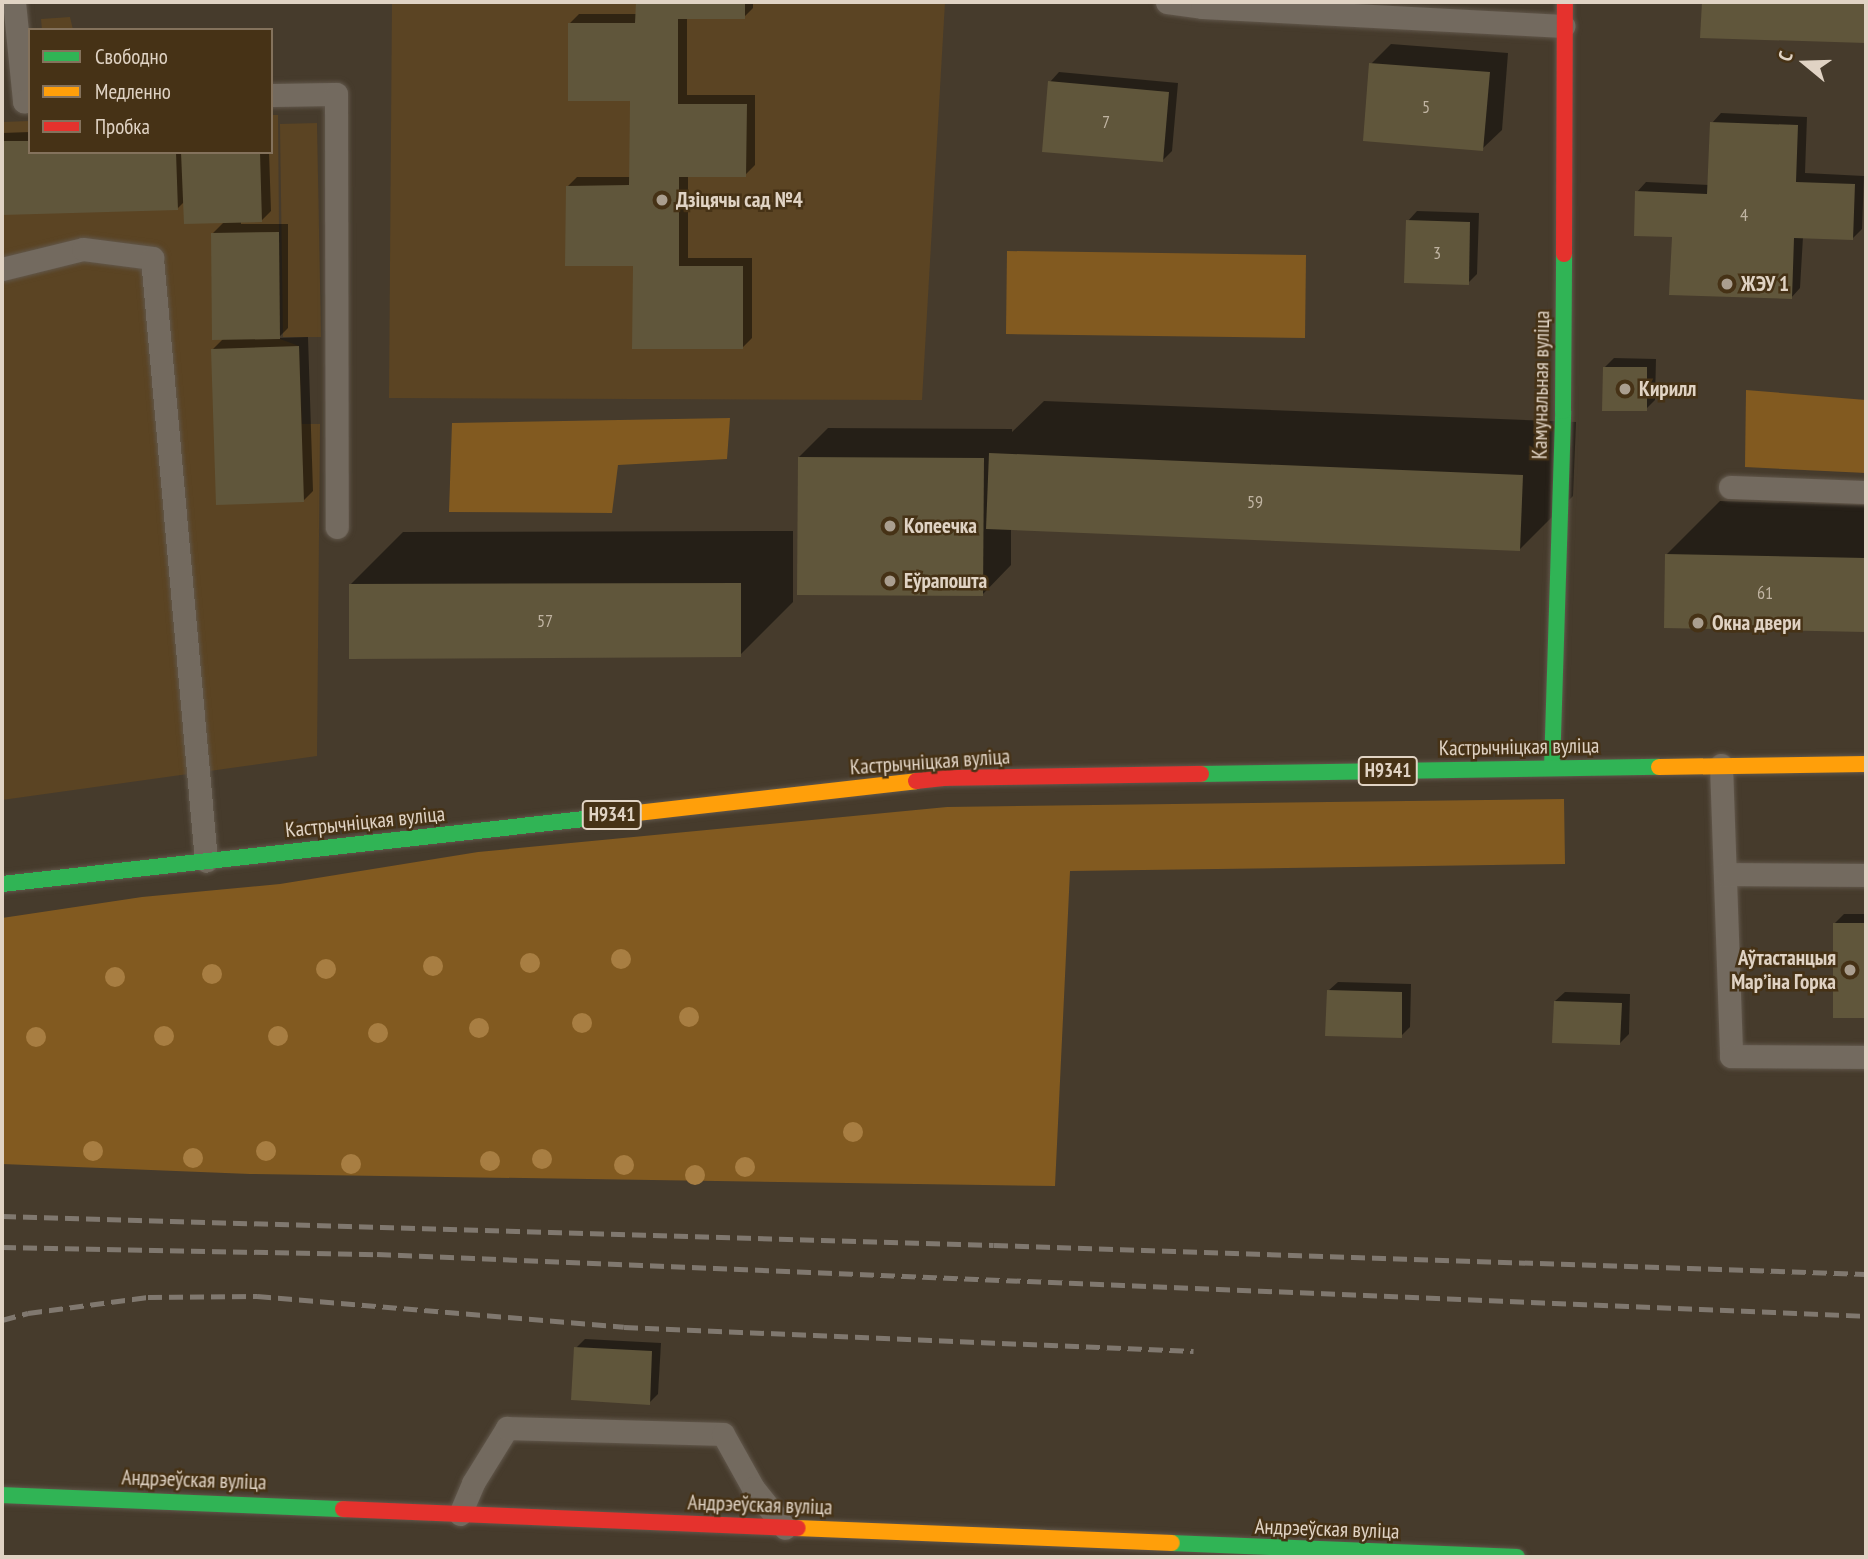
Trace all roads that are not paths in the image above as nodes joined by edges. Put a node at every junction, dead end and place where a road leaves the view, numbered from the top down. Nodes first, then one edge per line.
1 (14, 2) edge
2 (1167, 2) edge
3 (1565, 2) edge
4 (1564, 26) junction
5 (273, 95) edge
6 (28, 101) edge
7 (2, 269) edge
8 (1730, 487) dead end
9 (1866, 492) edge
10 (337, 527) dead end
11 (1866, 764) edge
12 (1721, 765) junction
13 (1552, 768) junction
14 (206, 861) junction
15 (1725, 874) junction
16 (1866, 875) edge
17 (2, 884) edge
18 (1866, 1057) edge
19 (2, 1494) edge
20 (460, 1514) junction
21 (785, 1528) junction
22 (1517, 1557) edge

1 - 6 lane
2 - 4 lane
3 - 4 main road, Камунальная вуліца
4 - 13 main road, Камунальная вуліца
5 - 10 lane
7 - 14 lane
8 - 9 lane
11 - 12 main road, Кастрычніцкая вуліца / Н9341
12 - 13 main road, Кастрычніцкая вуліца / Н9341
12 - 15 lane
13 - 14 main road, Кастрычніцкая вуліца / Н9341
14 - 17 main road, Кастрычніцкая вуліца / Н9341
15 - 16 lane
15 - 18 lane
19 - 20 main road, Андрэеўская вуліца
20 - 21 main road, Андрэеўская вуліца
20 - 21 lane
21 - 22 main road, Андрэеўская вуліца

